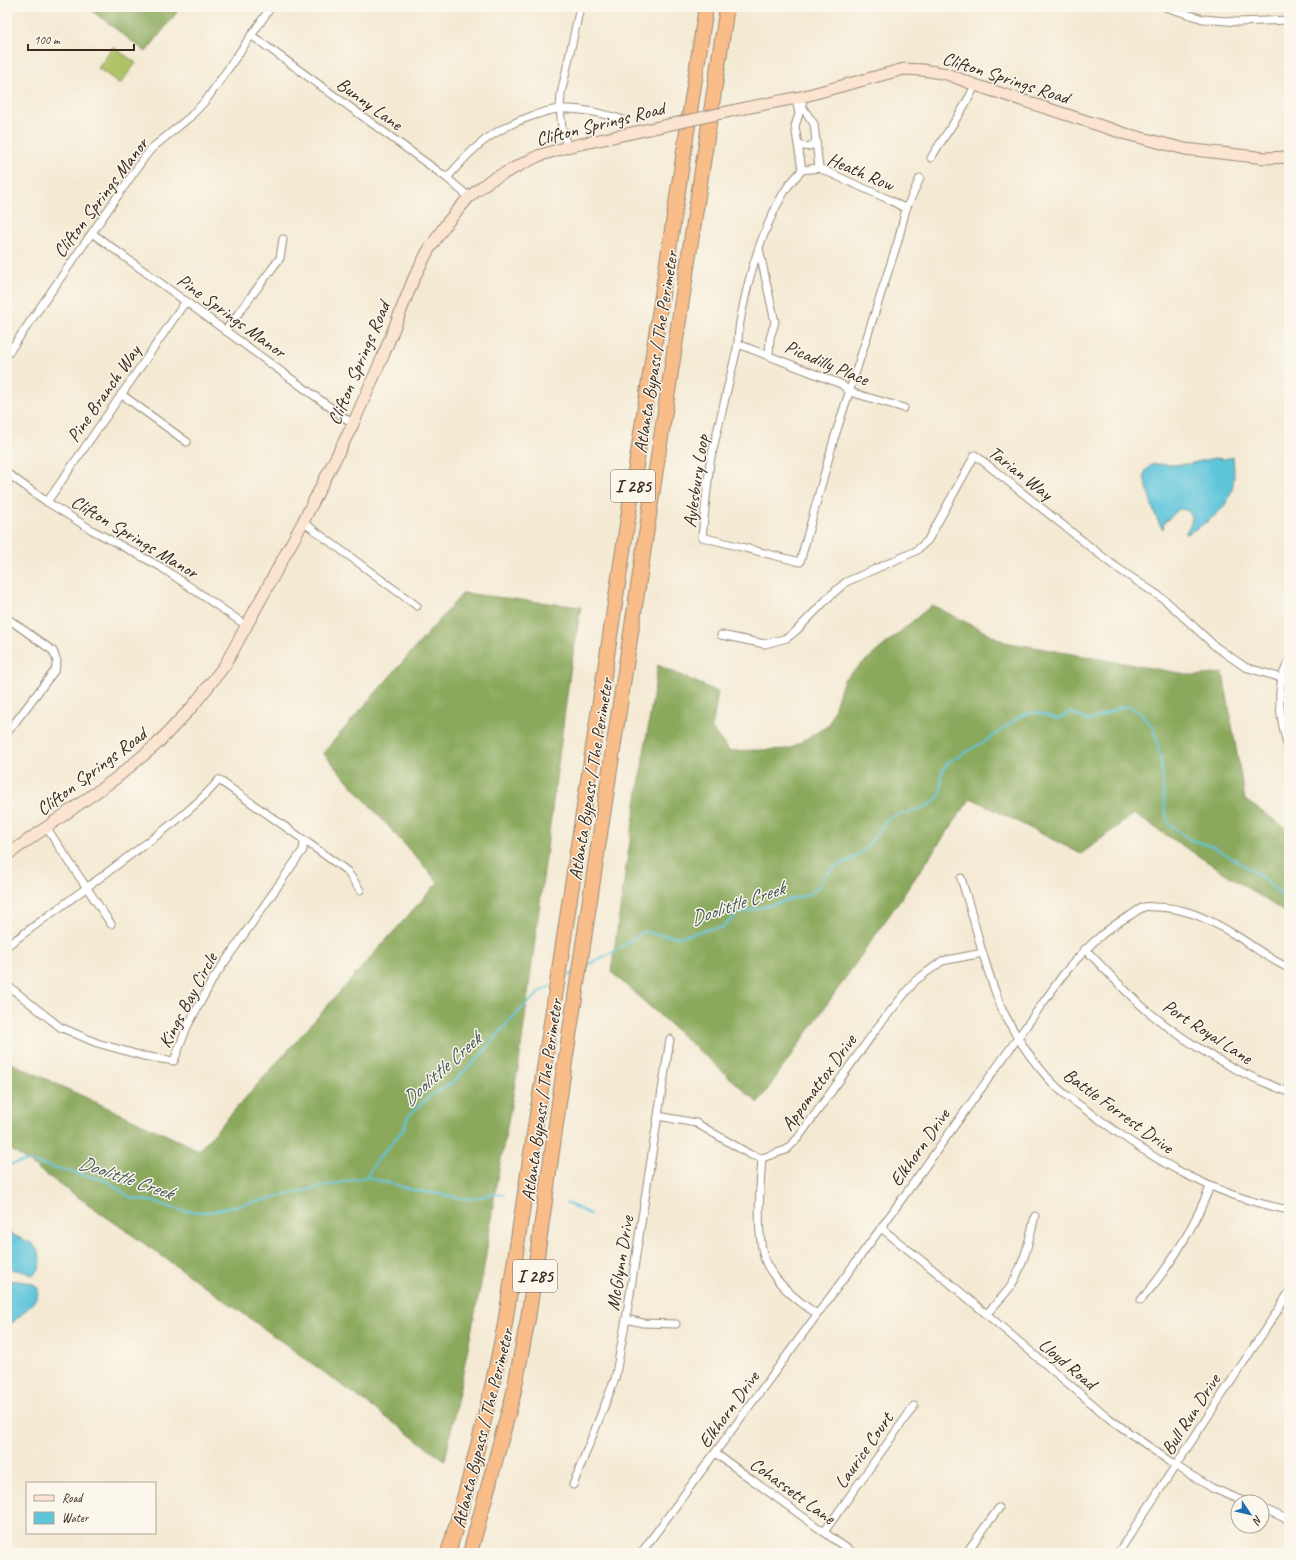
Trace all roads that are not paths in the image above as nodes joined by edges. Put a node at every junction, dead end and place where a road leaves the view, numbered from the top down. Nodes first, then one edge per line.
1 (271, 7) edge
2 (580, 7) edge
3 (706, 7) edge
4 (727, 7) edge
5 (1165, 7) edge
6 (1289, 20) edge
7 (251, 35) junction
8 (975, 85) junction
9 (799, 98) junction
10 (560, 108) junction
11 (624, 120) dead end
12 (816, 141) junction
13 (799, 145) junction
14 (567, 147) junction
15 (1289, 157) edge
16 (931, 158) dead end
17 (819, 168) junction
18 (802, 170) junction
19 (447, 178) junction
20 (920, 178) dead end
21 (469, 197) junction
22 (906, 209) junction
23 (92, 233) junction
24 (282, 239) dead end
25 (759, 249) junction
26 (186, 301) junction
27 (226, 331) junction
28 (738, 344) junction
29 (7, 355) edge
30 (769, 355) junction
31 (850, 392) junction
32 (122, 394) junction
33 (904, 408) dead end
34 (353, 424) junction
35 (187, 442) dead end
36 (7, 474) edge
37 (47, 502) junction
38 (303, 522) junction
39 (417, 606) dead end
40 (7, 618) edge
41 (247, 626) junction
42 (722, 635) dead end
43 (1289, 661) edge
44 (1282, 678) junction
45 (7, 733) edge
46 (1289, 752) edge
47 (46, 827) junction
48 (304, 840) junction
49 (7, 855) edge
50 (961, 878) dead end
51 (87, 888) junction
52 (360, 890) dead end
53 (111, 924) dead end
54 (7, 946) edge
55 (1085, 949) junction
56 (983, 953) junction
57 (1289, 968) edge
58 (7, 986) edge
59 (1018, 1037) junction
60 (670, 1039) dead end
61 (1289, 1092) edge
62 (658, 1116) junction
63 (762, 1158) junction
64 (1210, 1187) junction
65 (1289, 1210) edge
66 (1035, 1216) dead end
67 (881, 1228) junction
68 (1289, 1292) edge
69 (1141, 1300) dead end
70 (817, 1314) junction
71 (987, 1314) junction
72 (626, 1319) junction
73 (676, 1324) dead end
74 (914, 1406) dead end
75 (715, 1453) junction
76 (1176, 1466) junction
77 (573, 1485) dead end
78 (1230, 1495) edge
79 (999, 1508) dead end
80 (1270, 1512) edge
81 (1289, 1520) edge
82 (824, 1532) junction
83 (645, 1552) edge
84 (448, 1553) edge
85 (470, 1553) edge
86 (853, 1553) edge
87 (966, 1553) edge
88 (1118, 1553) edge

1 - 7 street, Clifton Springs Manor
2 - 10 street
3 - 84 highway, Atlanta Bypass / The Perimeter / I 285
4 - 85 highway, Atlanta Bypass / The Perimeter / I 285
5 - 6 street
7 - 19 street, Bunny Lane
7 - 23 street, Clifton Springs Manor
8 - 9 street, Clifton Springs Road
8 - 15 street, Clifton Springs Road
8 - 16 street
9 - 12 street
9 - 13 street
9 - 14 street, Clifton Springs Road, bridge
10 - 11 street
10 - 14 street
10 - 19 street
12 - 13 street
12 - 17 street
13 - 18 street
14 - 21 street, Clifton Springs Road
17 - 18 street, Heath Row
17 - 22 street, Heath Row
18 - 25 street, Aylesbury Loop
19 - 21 street, Bunny Lane
20 - 22 street, Aylesbury Loop
21 - 34 street, Clifton Springs Road
22 - 31 street, Aylesbury Loop
23 - 26 street, Pine Springs Manor
23 - 29 street, Clifton Springs Manor
24 - 27 street
25 - 28 street, Aylesbury Loop
25 - 30 street
26 - 27 street, Pine Springs Manor
26 - 32 street, Pine Branch Way
27 - 34 street, Pine Springs Manor
28 - 30 street, Picadilly Place
28 - 31 street, Aylesbury Loop
30 - 31 street, Picadilly Place
31 - 33 street, Picadilly Place
32 - 35 street
32 - 37 street, Pine Branch Way
34 - 38 street, Clifton Springs Road
36 - 37 street, Clifton Springs Manor
37 - 41 street, Clifton Springs Manor
38 - 39 street
38 - 41 street, Clifton Springs Road
40 - 45 street
41 - 47 street, Clifton Springs Road
42 - 44 street, Tarian Way
43 - 44 street
44 - 46 street
47 - 49 street, Clifton Springs Road
47 - 51 street
48 - 51 street
48 - 52 street
48 - 58 street, Kings Bay Circle
50 - 56 street, Battle Forrest Drive
51 - 53 street
51 - 54 street
55 - 57 street, Elkhorn Drive
55 - 59 street, Elkhorn Drive
55 - 61 street, Port Royal Lane
56 - 59 street, Battle Forrest Drive
56 - 63 street, Appomattox Drive
59 - 64 street, Battle Forrest Drive
59 - 67 street, Elkhorn Drive
60 - 62 street, McGlynn Drive
62 - 63 street
62 - 72 street, McGlynn Drive
63 - 70 street
64 - 65 street, Battle Forrest Drive
64 - 69 street
66 - 71 street
67 - 70 street, Elkhorn Drive
67 - 71 street, Lloyd Road
68 - 76 street, Bull Run Drive
70 - 75 street, Elkhorn Drive
71 - 76 street, Lloyd Road
72 - 73 street
72 - 77 street, McGlynn Drive
74 - 82 street, Laurice Court
75 - 82 street, Cohassett Lane
75 - 83 street, Elkhorn Drive
76 - 78 street, Lloyd Road
76 - 88 street, Bull Run Drive
79 - 87 street
80 - 81 street
82 - 86 street, Cohassett Lane

